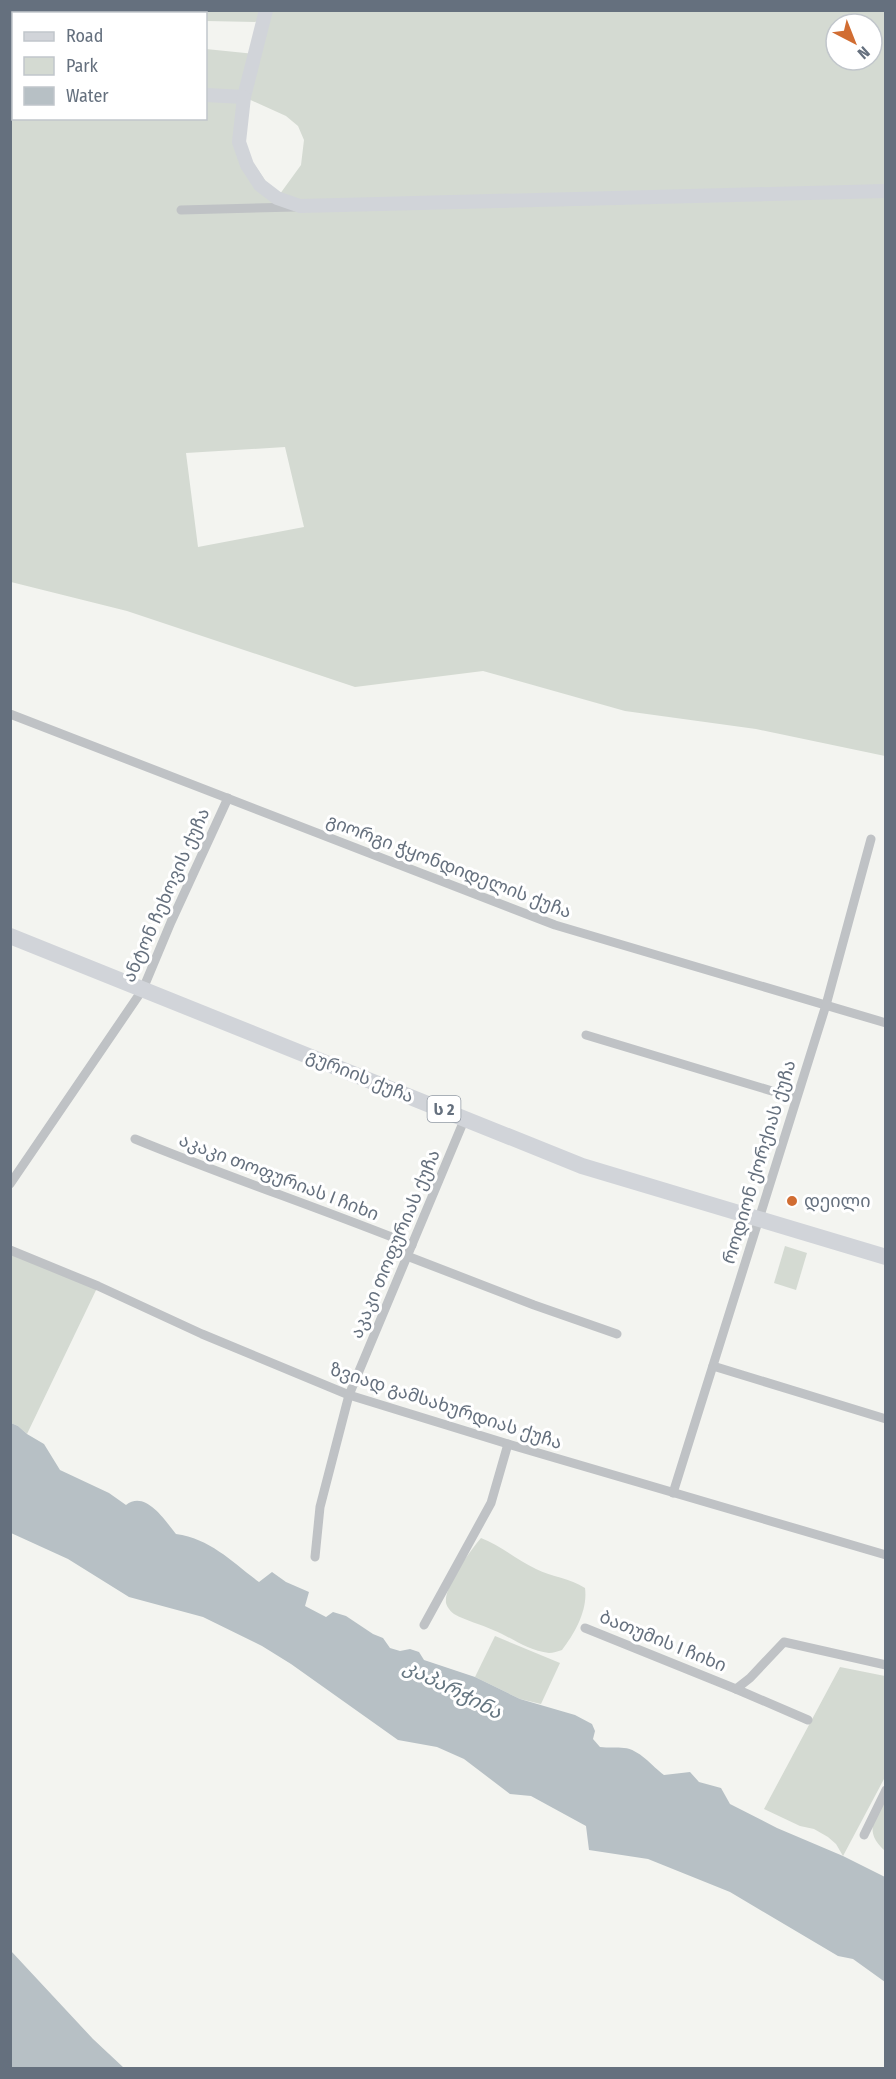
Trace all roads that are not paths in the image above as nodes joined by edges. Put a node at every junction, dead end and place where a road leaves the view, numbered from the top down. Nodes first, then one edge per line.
1 (266, 10) edge
2 (207, 95) edge
3 (244, 97) junction
4 (885, 191) edge
5 (307, 207) junction
6 (181, 210) dead end
7 (10, 714) edge
8 (228, 798) junction
9 (871, 839) dead end
10 (10, 936) edge
11 (143, 989) junction
12 (826, 1005) junction
13 (885, 1023) edge
14 (586, 1035) dead end
15 (795, 1098) junction
16 (465, 1118) junction
17 (135, 1139) dead end
18 (10, 1184) edge
19 (759, 1219) junction
20 (412, 1245) junction
21 (10, 1250) edge
22 (407, 1256) junction
23 (885, 1257) edge
24 (617, 1334) dead end
25 (712, 1366) junction
26 (349, 1395) junction
27 (885, 1419) edge
28 (508, 1444) junction
29 (673, 1493) junction
30 (885, 1555) edge
31 (315, 1557) dead end
32 (424, 1625) dead end
33 (585, 1628) dead end
34 (885, 1665) edge
35 (736, 1689) junction
36 (808, 1720) dead end
37 (885, 1790) edge
38 (864, 1834) dead end

1 - 3 street
2 - 3 street
3 - 5 street
4 - 5 street
5 - 6 street
7 - 8 street, გიორგი ჭყონდიდელის ქუჩა
8 - 11 street, ანტონ ჩეხოვის ქუჩა
8 - 12 street, გიორგი ჭყონდიდელის ქუჩა
9 - 12 street, როდიონ ქორქიას ქუჩა
10 - 11 highway, გურიის ქუჩა / ს 2
11 - 16 highway, გურიის ქუჩა / ს 2
11 - 18 street, ანტონ ჩეხოვის ქუჩა
12 - 13 street, გიორგი ჭყონდიდელის ქუჩა
12 - 15 street, როდიონ ქორქიას ქუჩა
14 - 15 street
15 - 19 street, როდიონ ქორქიას ქუჩა
16 - 19 highway, გურიის ქუჩა / ს 2
16 - 20 street, აკაკი თოფურიას ქუჩა
17 - 20 street, აკაკი თოფურიას I ჩიხი
19 - 23 highway, გურიის ქუჩა / ს 2
19 - 25 street, როდიონ ქორქიას ქუჩა
20 - 22 street, აკაკი თოფურიას ქუჩა
21 - 26 street, ზვიად გამსახურდიას ქუჩა
22 - 24 street
22 - 26 street, აკაკი თოფურიას ქუჩა
25 - 27 street
25 - 29 street, როდიონ ქორქიას ქუჩა
26 - 28 street, ზვიად გამსახურდიას ქუჩა
26 - 31 street, აკაკი თოფურიას ქუჩა
28 - 29 street, ზვიად გამსახურდიას ქუჩა
28 - 32 street
29 - 30 street, ზვიად გამსახურდიას ქუჩა
33 - 35 street, ბათუმის I ჩიხი
34 - 35 street, ბათუმის I ჩიხი
35 - 36 street
37 - 38 street

